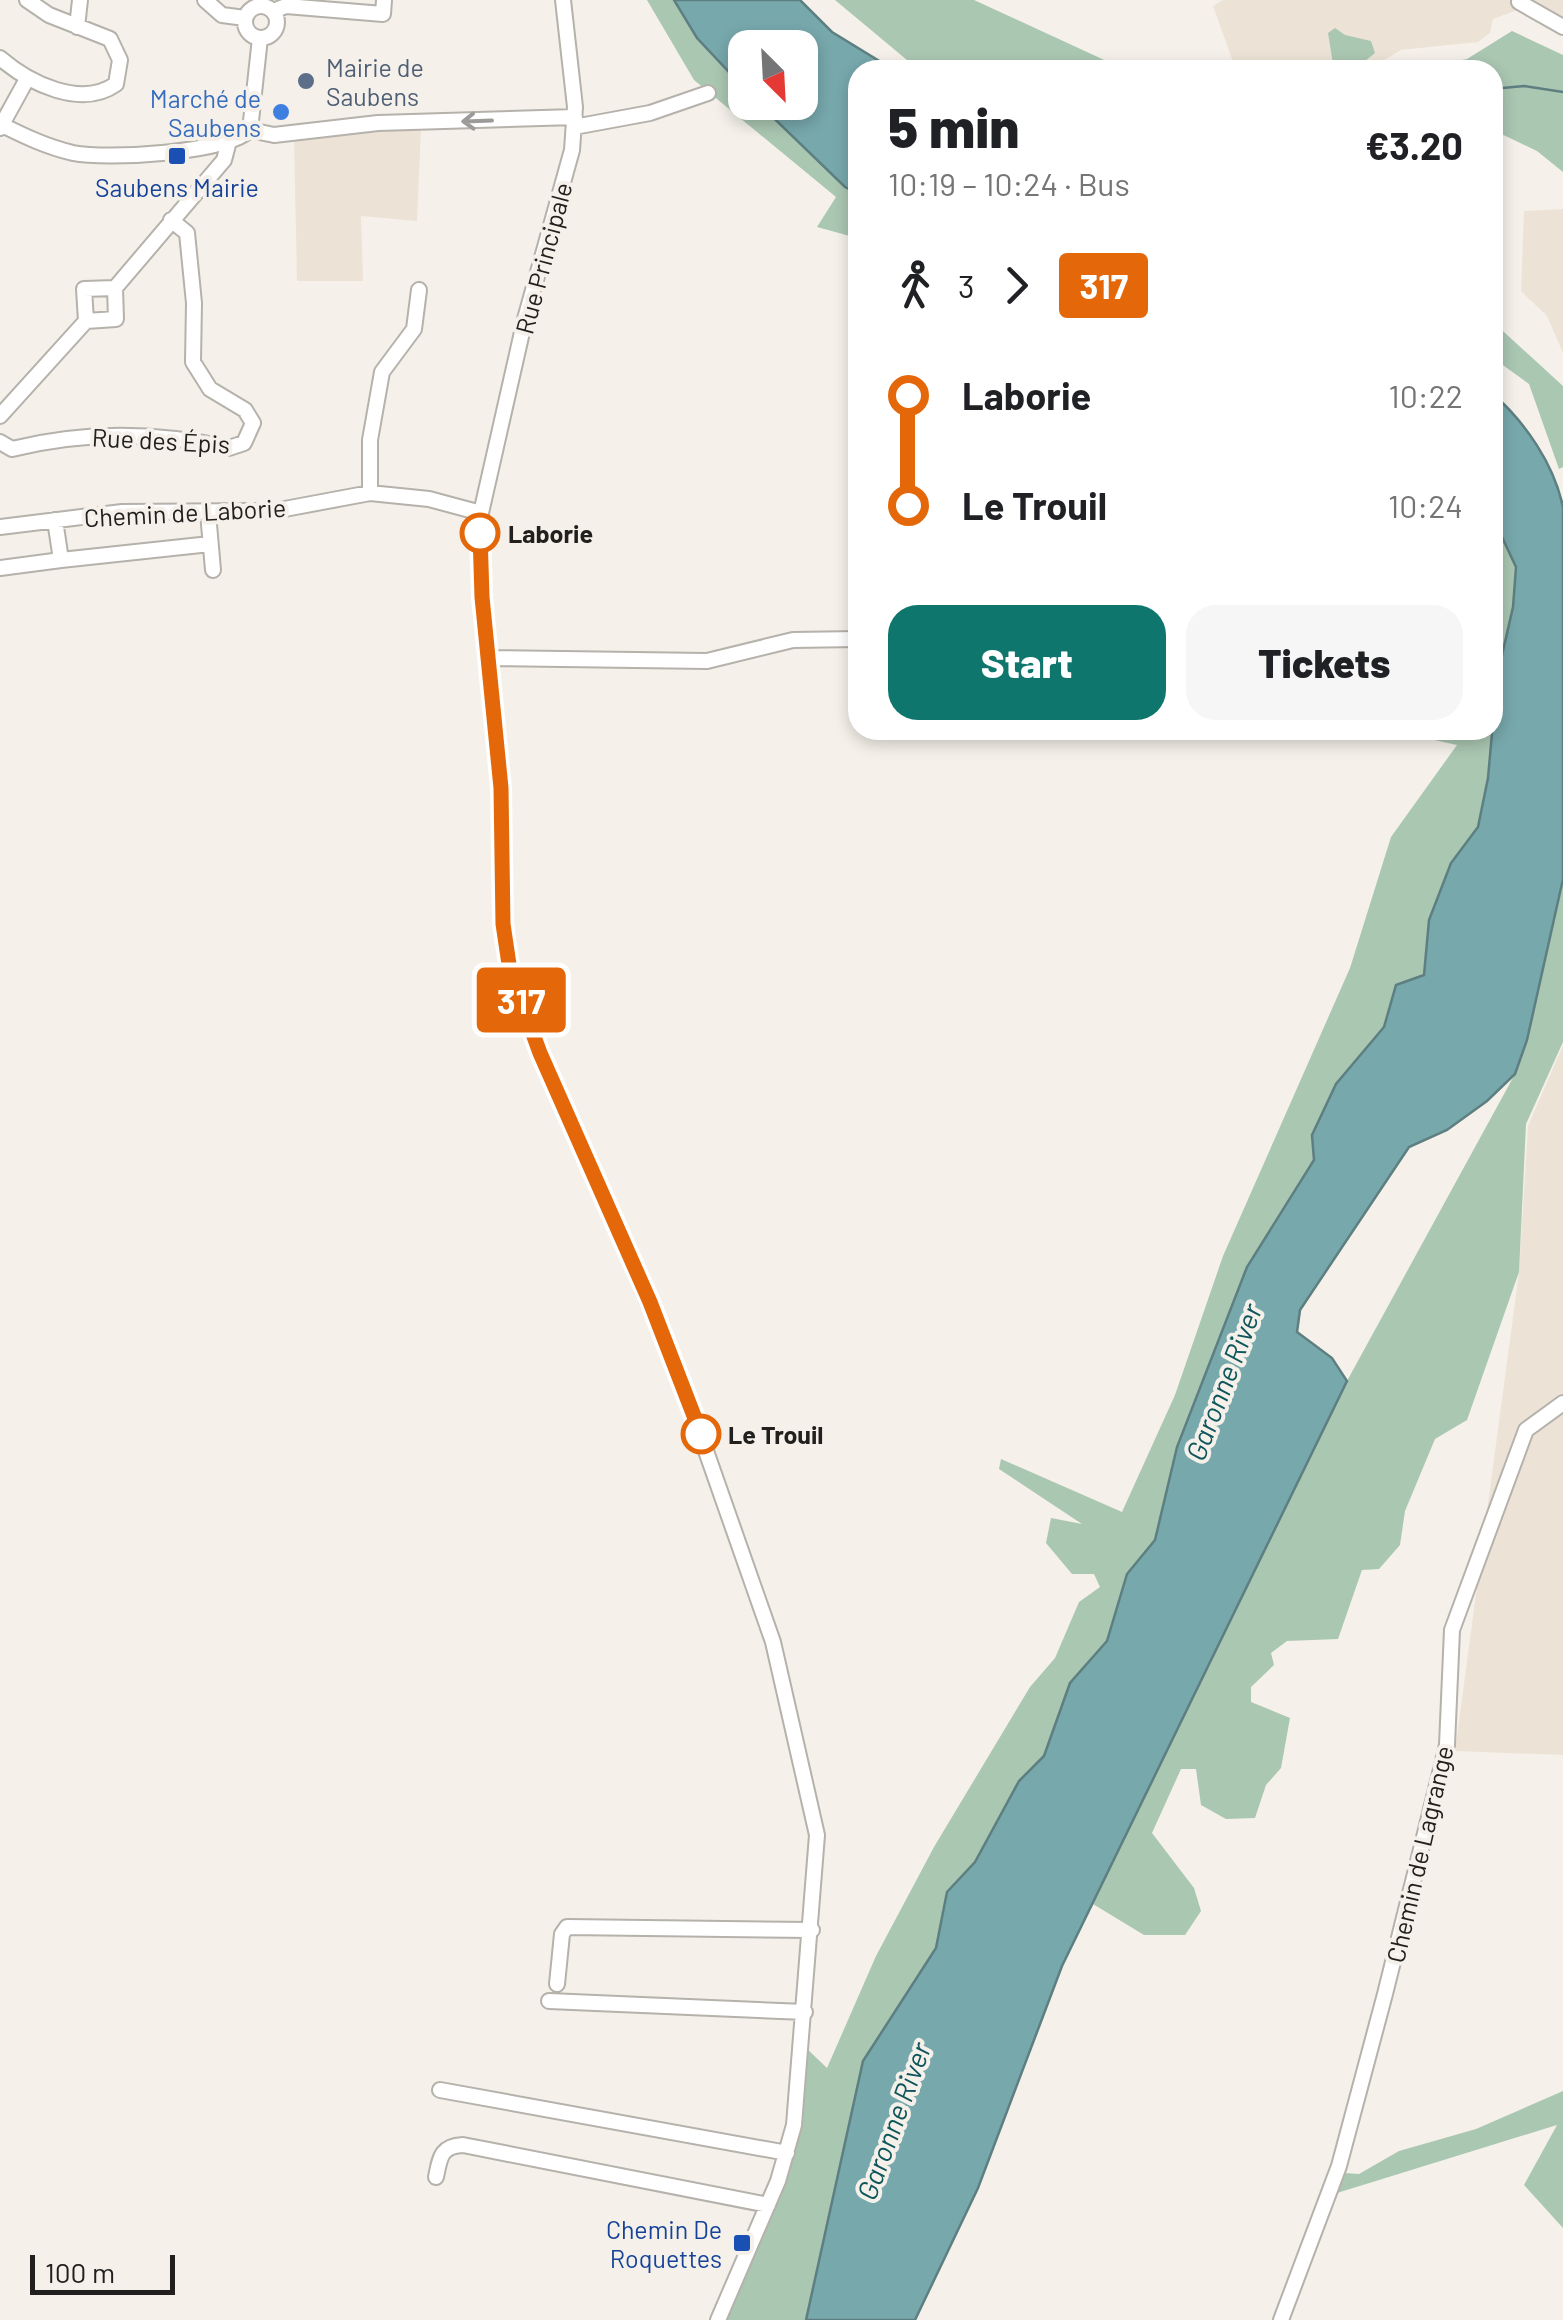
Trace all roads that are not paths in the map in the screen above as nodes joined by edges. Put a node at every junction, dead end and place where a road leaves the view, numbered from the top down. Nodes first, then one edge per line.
1 (27, 0) edge
2 (80, 0) edge
3 (204, 0) edge
4 (217, 0) edge
5 (384, 0) edge
6 (563, 0) edge
7 (1515, 1) edge
8 (271, 6) edge
9 (246, 15) junction
10 (1563, 26) edge
11 (77, 27) junction
12 (260, 38) junction
13 (0, 58) edge
14 (27, 80) junction
15 (708, 93) dead end
16 (574, 122) junction
17 (1, 126) edge
18 (250, 130) junction
19 (230, 142) junction
20 (208, 145) junction
21 (209, 174) junction
22 (171, 220) junction
23 (115, 288) junction
24 (420, 290) dead end
25 (86, 321) junction
26 (0, 416) edge
27 (0, 442) edge
28 (370, 492) junction
29 (208, 513) junction
30 (480, 513) junction
31 (55, 520) junction
32 (0, 527) edge
33 (210, 544) junction
34 (62, 560) junction
35 (0, 568) edge
36 (212, 570) dead end
37 (848, 639) edge
38 (491, 658) junction
39 (1563, 1402) edge
40 (812, 1930) junction
41 (556, 1984) dead end
42 (549, 2001) dead end
43 (805, 2012) junction
44 (440, 2090) dead end
45 (788, 2153) junction
46 (436, 2177) dead end
47 (768, 2205) junction
48 (718, 2320) edge
49 (1280, 2320) edge

1 - 11 street
2 - 11 street
3 - 9 street
4 - 9 street
5 - 8 street
6 - 16 street, Rue Principale
7 - 10 street
8 - 9 street
8 - 12 street
9 - 12 street
11 - 14 street
12 - 18 street
13 - 14 street
14 - 17 street
15 - 16 street
16 -> 18 street
16 - 30 street, Rue Principale
17 - 20 street
18 - 19 street
19 - 20 street
19 - 21 street
20 - 21 street
21 - 22 street
22 - 23 street
22 - 27 street, Rue des Épis
23 - 25 street
23 - 25 street
24 - 28 street
25 - 26 street
28 - 29 street, Chemin de Laborie
28 - 30 street, Chemin de Laborie
29 - 31 street, Chemin de Laborie
29 - 33 street
30 - 38 street
31 - 32 street, Chemin de Laborie
31 - 34 street
33 - 34 street
33 - 36 street
34 - 35 street
37 - 38 street
38 - 40 street
39 - 49 street, Chemin de Lagrange
40 - 41 street
40 - 43 street
42 - 43 street
43 - 45 street
44 - 45 street
45 - 47 street
46 - 47 street
47 - 48 street

